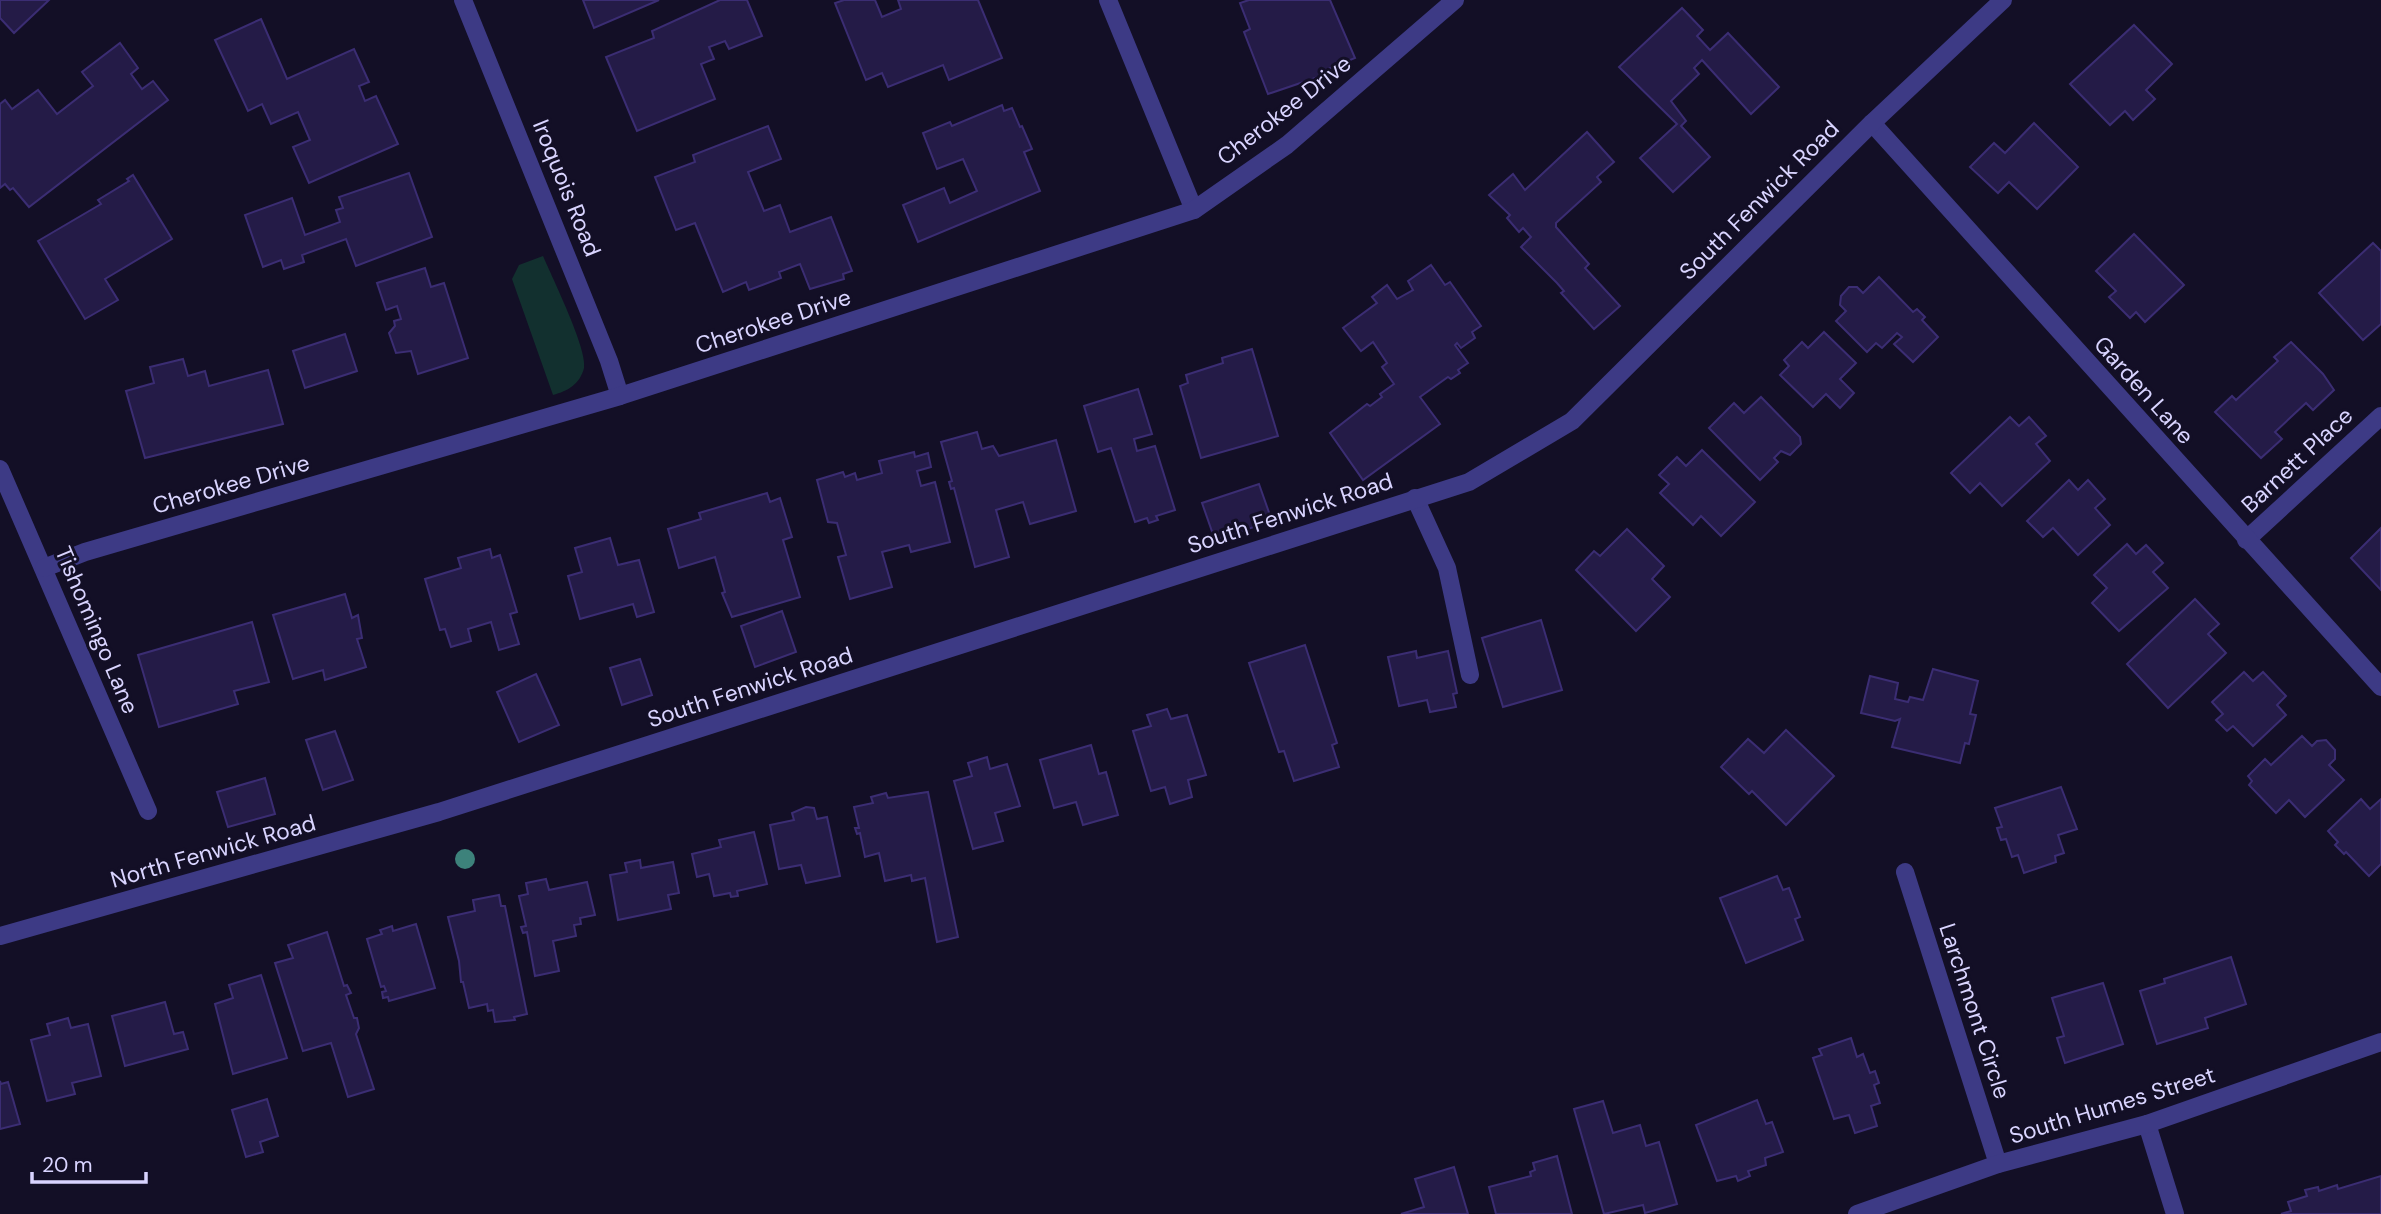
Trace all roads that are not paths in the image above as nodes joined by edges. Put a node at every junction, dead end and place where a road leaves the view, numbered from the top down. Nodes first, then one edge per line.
1 (463, 0) edge
2 (1108, 0) edge
3 (1455, 0) edge
4 (2003, 0) edge
5 (1872, 123) junction
6 (1194, 210) junction
7 (620, 396) junction
8 (2381, 416) edge
9 (0, 469) edge
10 (1415, 498) junction
11 (2246, 540) junction
12 (44, 568) junction
13 (1470, 675) dead end
14 (2381, 687) edge
15 (148, 811) dead end
16 (439, 813) joint
17 (1905, 873) dead end
18 (0, 936) edge
19 (2381, 1042) edge
20 (2147, 1124) junction
21 (1998, 1164) junction
22 (1857, 1214) edge
23 (2175, 1214) edge

1 - 7 street, Iroquois Road
2 - 6 street
3 - 6 street, Cherokee Drive
4 - 5 street, South Fenwick Road
5 - 10 street, South Fenwick Road
5 - 11 street, Garden Lane
6 - 7 street, Cherokee Drive
7 - 12 street, Cherokee Drive
8 - 11 street, Barnett Place
9 - 12 street, Tishomingo Lane
10 - 13 street
10 - 16 street, South Fenwick Road
11 - 14 street, Garden Lane
12 - 15 street, Tishomingo Lane
16 - 18 street, North Fenwick Road
17 - 21 street, Larchmont Circle
19 - 20 street, South Humes Street
20 - 21 street, South Humes Street
20 - 23 street
21 - 22 street, South Humes Street

